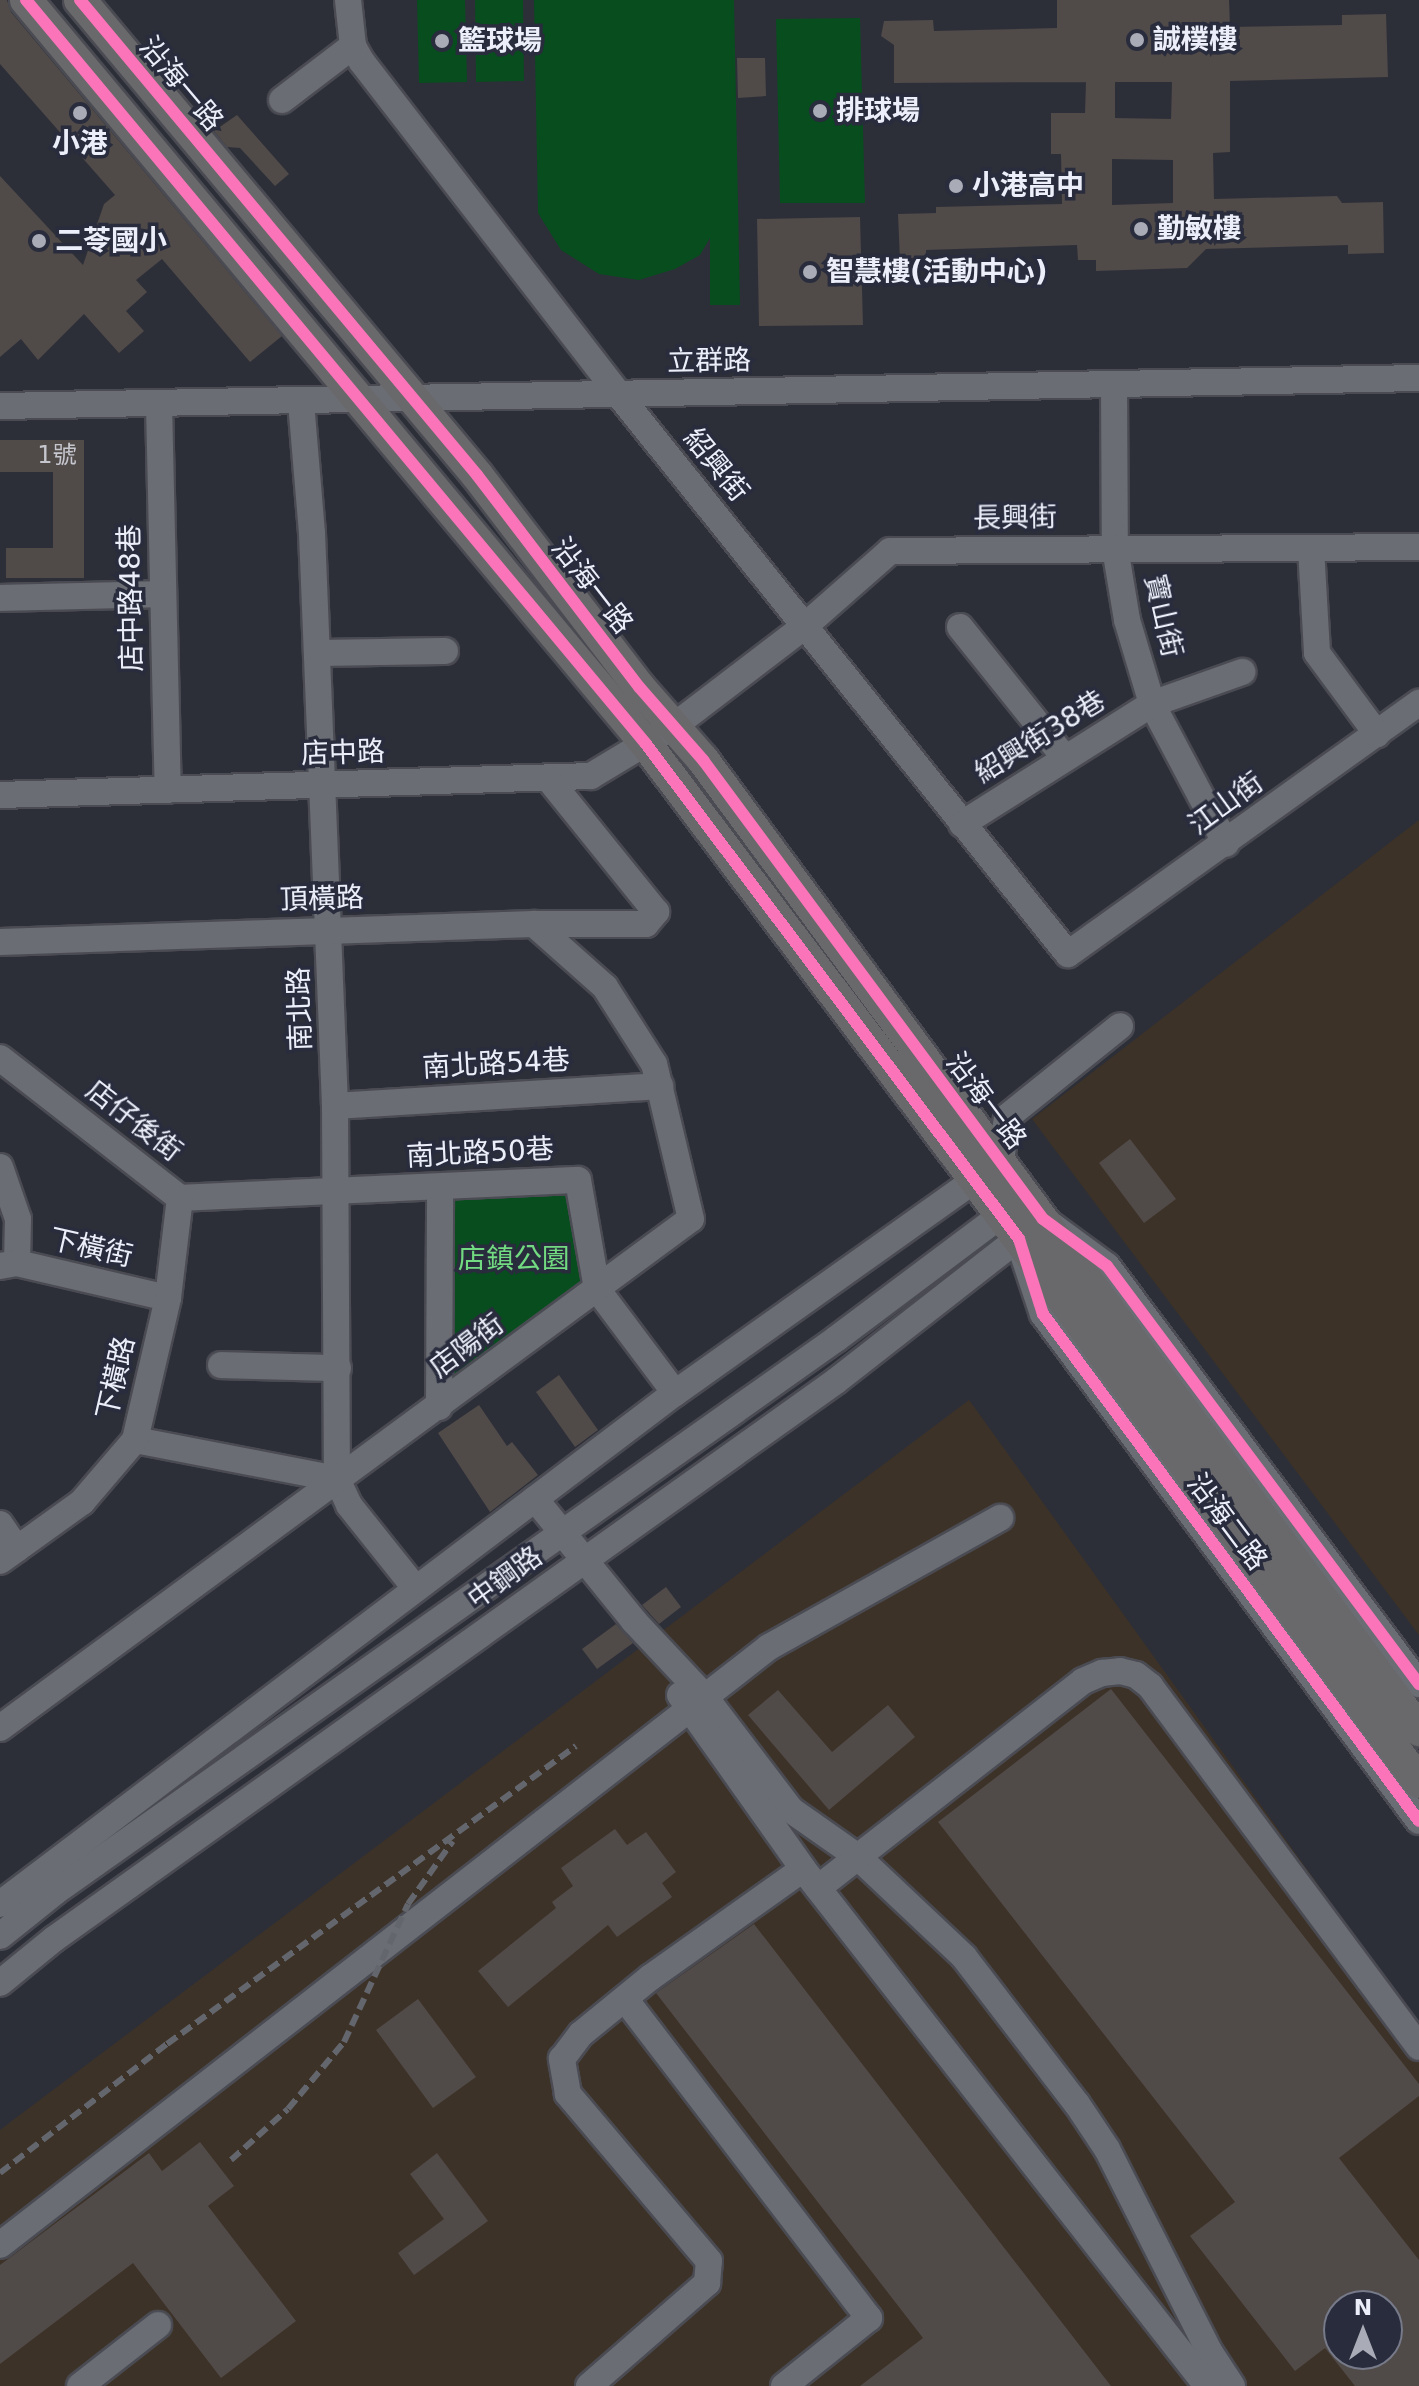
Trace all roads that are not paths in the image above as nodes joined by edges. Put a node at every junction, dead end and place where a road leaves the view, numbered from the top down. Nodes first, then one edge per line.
1 (26, 0) edge
2 (80, 0) edge
3 (348, 0) edge
4 (353, 46) junction
5 (282, 100) dead end
6 (1419, 378) edge
7 (1114, 384) junction
8 (619, 395) junction
9 (411, 400) junction
10 (361, 401) junction
11 (301, 402) junction
12 (159, 404) junction
13 (0, 406) edge
14 (1419, 547) edge
15 (1115, 548) junction
16 (1311, 548) junction
17 (163, 594) junction
18 (0, 598) edge
19 (805, 626) junction
20 (960, 627) dead end
21 (445, 651) dead end
22 (317, 653) junction
23 (1242, 672) dead end
24 (1419, 703) edge
25 (1152, 704) junction
26 (674, 726) junction
27 (1377, 734) junction
28 (646, 744) junction
29 (1065, 758) junction
30 (548, 778) junction
31 (324, 786) junction
32 (168, 790) junction
33 (0, 795) edge
34 (962, 824) junction
35 (1226, 844) junction
36 (534, 924) junction
37 (329, 931) junction
38 (0, 942) edge
39 (1068, 954) joint
40 (1120, 1026) dead end
41 (0, 1058) edge
42 (660, 1086) junction
43 (335, 1106) junction
44 (1001, 1161) junction
45 (0, 1167) edge
46 (975, 1180) junction
47 (440, 1187) junction
48 (337, 1193) junction
49 (180, 1198) junction
50 (1022, 1217) junction
51 (8, 1265) edge
52 (597, 1289) junction
53 (168, 1298) junction
54 (221, 1365) dead end
55 (338, 1368) junction
56 (675, 1393) junction
57 (439, 1407) junction
58 (135, 1440) junction
59 (337, 1479) junction
60 (535, 1499) junction
61 (1000, 1518) dead end
62 (0, 1524) edge
63 (563, 1532) junction
64 (8, 1555) edge
65 (586, 1559) junction
66 (416, 1589) junction
67 (1419, 1684) edge
68 (698, 1704) junction
69 (0, 1728) edge
70 (1419, 1730) edge
71 (1419, 1782) edge
72 (1419, 1821) edge
73 (858, 1857) junction
74 (810, 1879) junction
75 (12, 1896) edge
76 (0, 1936) edge
77 (54, 1939) junction
78 (0, 1983) edge
79 (625, 1999) junction
80 (1419, 2047) edge
81 (0, 2245) edge
82 (158, 2325) dead end
83 (80, 2386) edge
84 (589, 2386) edge
85 (784, 2386) edge
86 (1207, 2386) edge
87 (1232, 2386) edge

1 - 10 main road, 沿海一路
2 - 9 main road, 沿海一路
3 - 4 street
4 - 5 street
4 - 8 street, 紹興街
6 - 7 street, 立群路
7 - 8 street, 立群路
7 - 15 street, 寶山街
8 - 9 street, 立群路
8 - 19 street, 紹興街
9 - 10 street, 立群路
9 - 26 main road, 沿海一路
10 - 11 street, 立群路
10 - 28 main road, 沿海一路
11 - 12 street, 立群路
11 - 22 street, 南北路
12 - 13 street, 立群路
12 - 17 street, 店中路48巷
14 - 16 street, 長興街
15 - 16 street, 長興街
15 - 19 street, 長興街
15 - 25 street, 寶山街
16 - 27 street
17 - 18 street
17 - 32 street, 店中路48巷
19 - 26 street, 長興街
19 - 34 street, 紹興街
20 - 29 street
21 - 22 street
22 - 31 street, 南北路
23 - 25 street, 紹興街38巷
24 - 27 street, 江山街
25 - 29 street, 紹興街38巷
25 - 35 street, 寶山街
26 - 28 street, 店中路
26 - 44 main road, 沿海一路
27 - 35 street, 江山街
28 - 30 street, 店中路
28 - 46 main road, 沿海一路
29 - 34 street, 紹興街38巷
30 - 31 street, 店中路
30 - 36 street, 頂橫路
31 - 32 street, 店中路
31 - 37 street, 南北路
32 - 33 street, 店中路
34 - 39 street, 紹興街
35 - 39 street, 江山街
36 - 37 street, 頂橫路
36 - 42 street, 店陽街
37 - 38 street, 頂橫路
37 - 43 street, 南北路
40 - 44 street
41 - 49 street, 店仔後街
42 - 43 street, 南北路54巷
42 - 52 street, 店陽街
43 - 48 street, 南北路
44 - 46 street, 中鋼路
44 - 50 main road, 沿海一路
45 - 51 street
46 - 50 main road, 沿海一路
46 - 56 street, 中鋼路
47 - 48 street, 南北路50巷
47 - 52 street, 南北路50巷
47 - 57 street
48 - 49 street, 店仔後街
48 - 55 street, 南北路
49 - 53 street, 下橫路
50 - 63 street, 中鋼路
50 - 65 street, 中鋼路
50 - 67 street, 沿海二路
50 - 70 main road, 沿海二路
50 - 71 main road, 沿海二路
50 - 72 street, 沿海二路
51 - 53 street, 下橫街
52 - 56 street, 南北路50巷
52 - 57 street, 店陽街
53 - 58 street, 下橫路
54 - 55 street
55 - 59 street, 南北路
56 - 60 street, 中鋼路
57 - 59 street, 店陽街
58 - 59 street
58 - 64 street, 下橫路
59 - 66 street, 南北路
59 - 69 street, 店陽街
60 - 63 street
60 - 66 street, 中鋼路
61 - 68 street
62 - 64 street
63 - 65 street
63 - 75 street, 中鋼路
65 - 68 street
65 - 77 street, 中鋼路
66 - 75 street, 中鋼路
68 - 73 street
68 - 74 street
68 - 81 street
73 - 74 street
73 - 80 street
73 - 87 street
74 - 79 street
74 - 86 street
75 - 76 street, 中鋼路
75 - 77 street
77 - 78 street, 中鋼路
79 - 84 street
79 - 85 street
82 - 83 street

